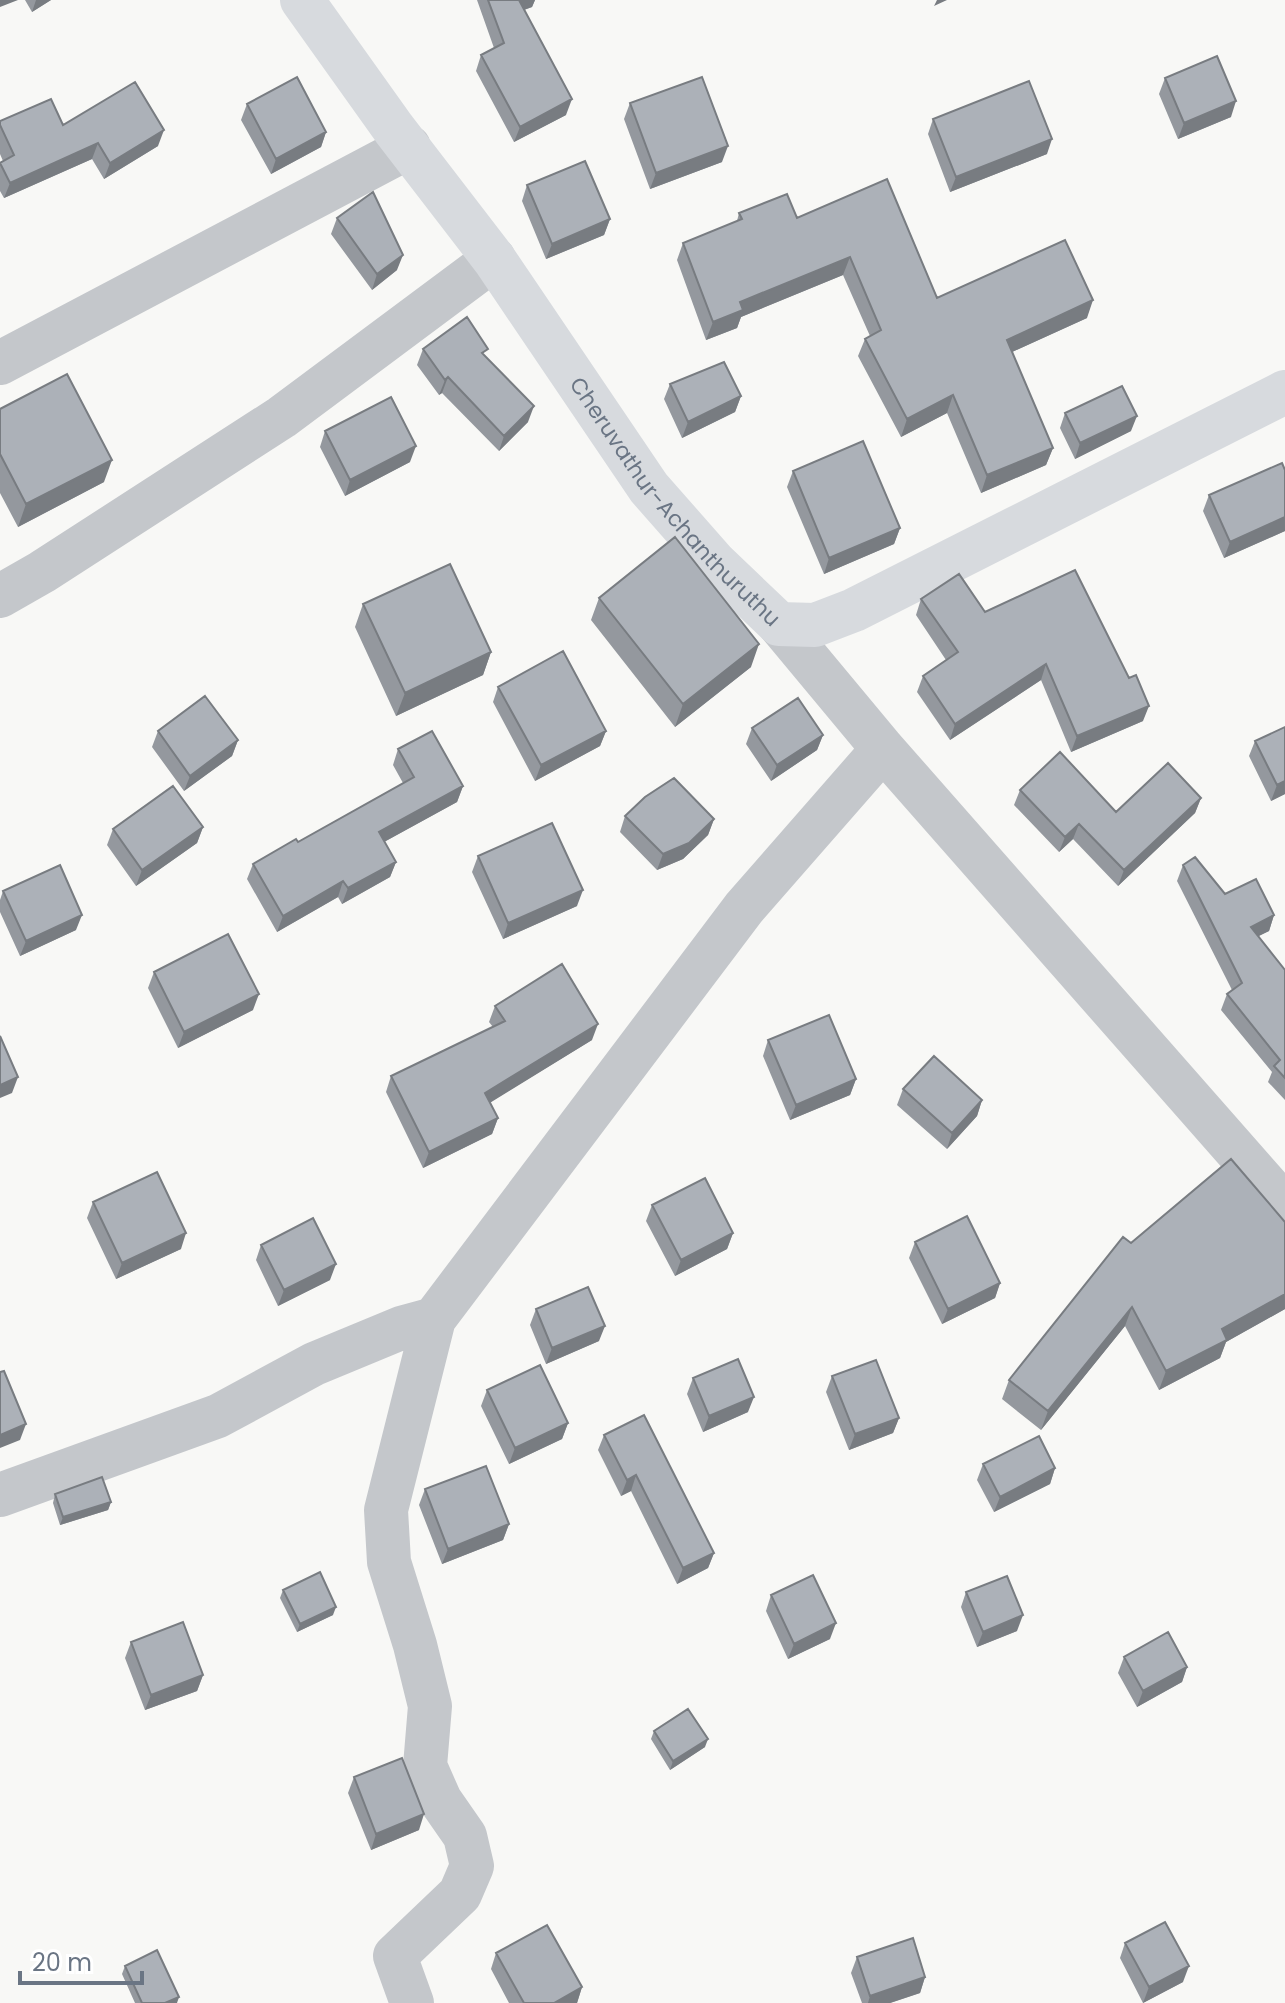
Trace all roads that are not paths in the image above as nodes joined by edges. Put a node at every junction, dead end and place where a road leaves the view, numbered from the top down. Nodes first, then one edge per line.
1 (302, 0) edge
2 (409, 147) junction
3 (494, 259) junction
4 (0, 363) edge
5 (1285, 392) edge
6 (0, 596) edge
7 (779, 624) junction
8 (883, 749) junction
9 (1285, 1206) edge
10 (434, 1319) junction
11 (0, 1495) edge
12 (412, 2003) edge

1 - 2 main road, Cheruvathur-Achanthuruthu
2 - 3 main road, Cheruvathur-Achanthuruthu
2 - 4 street
3 - 6 street
3 - 7 main road, Cheruvathur-Achanthuruthu
5 - 7 main road, Cheruvathur-Achanthuruthu
7 - 8 street
8 - 9 street
8 - 10 street
10 - 11 street
10 - 12 street

